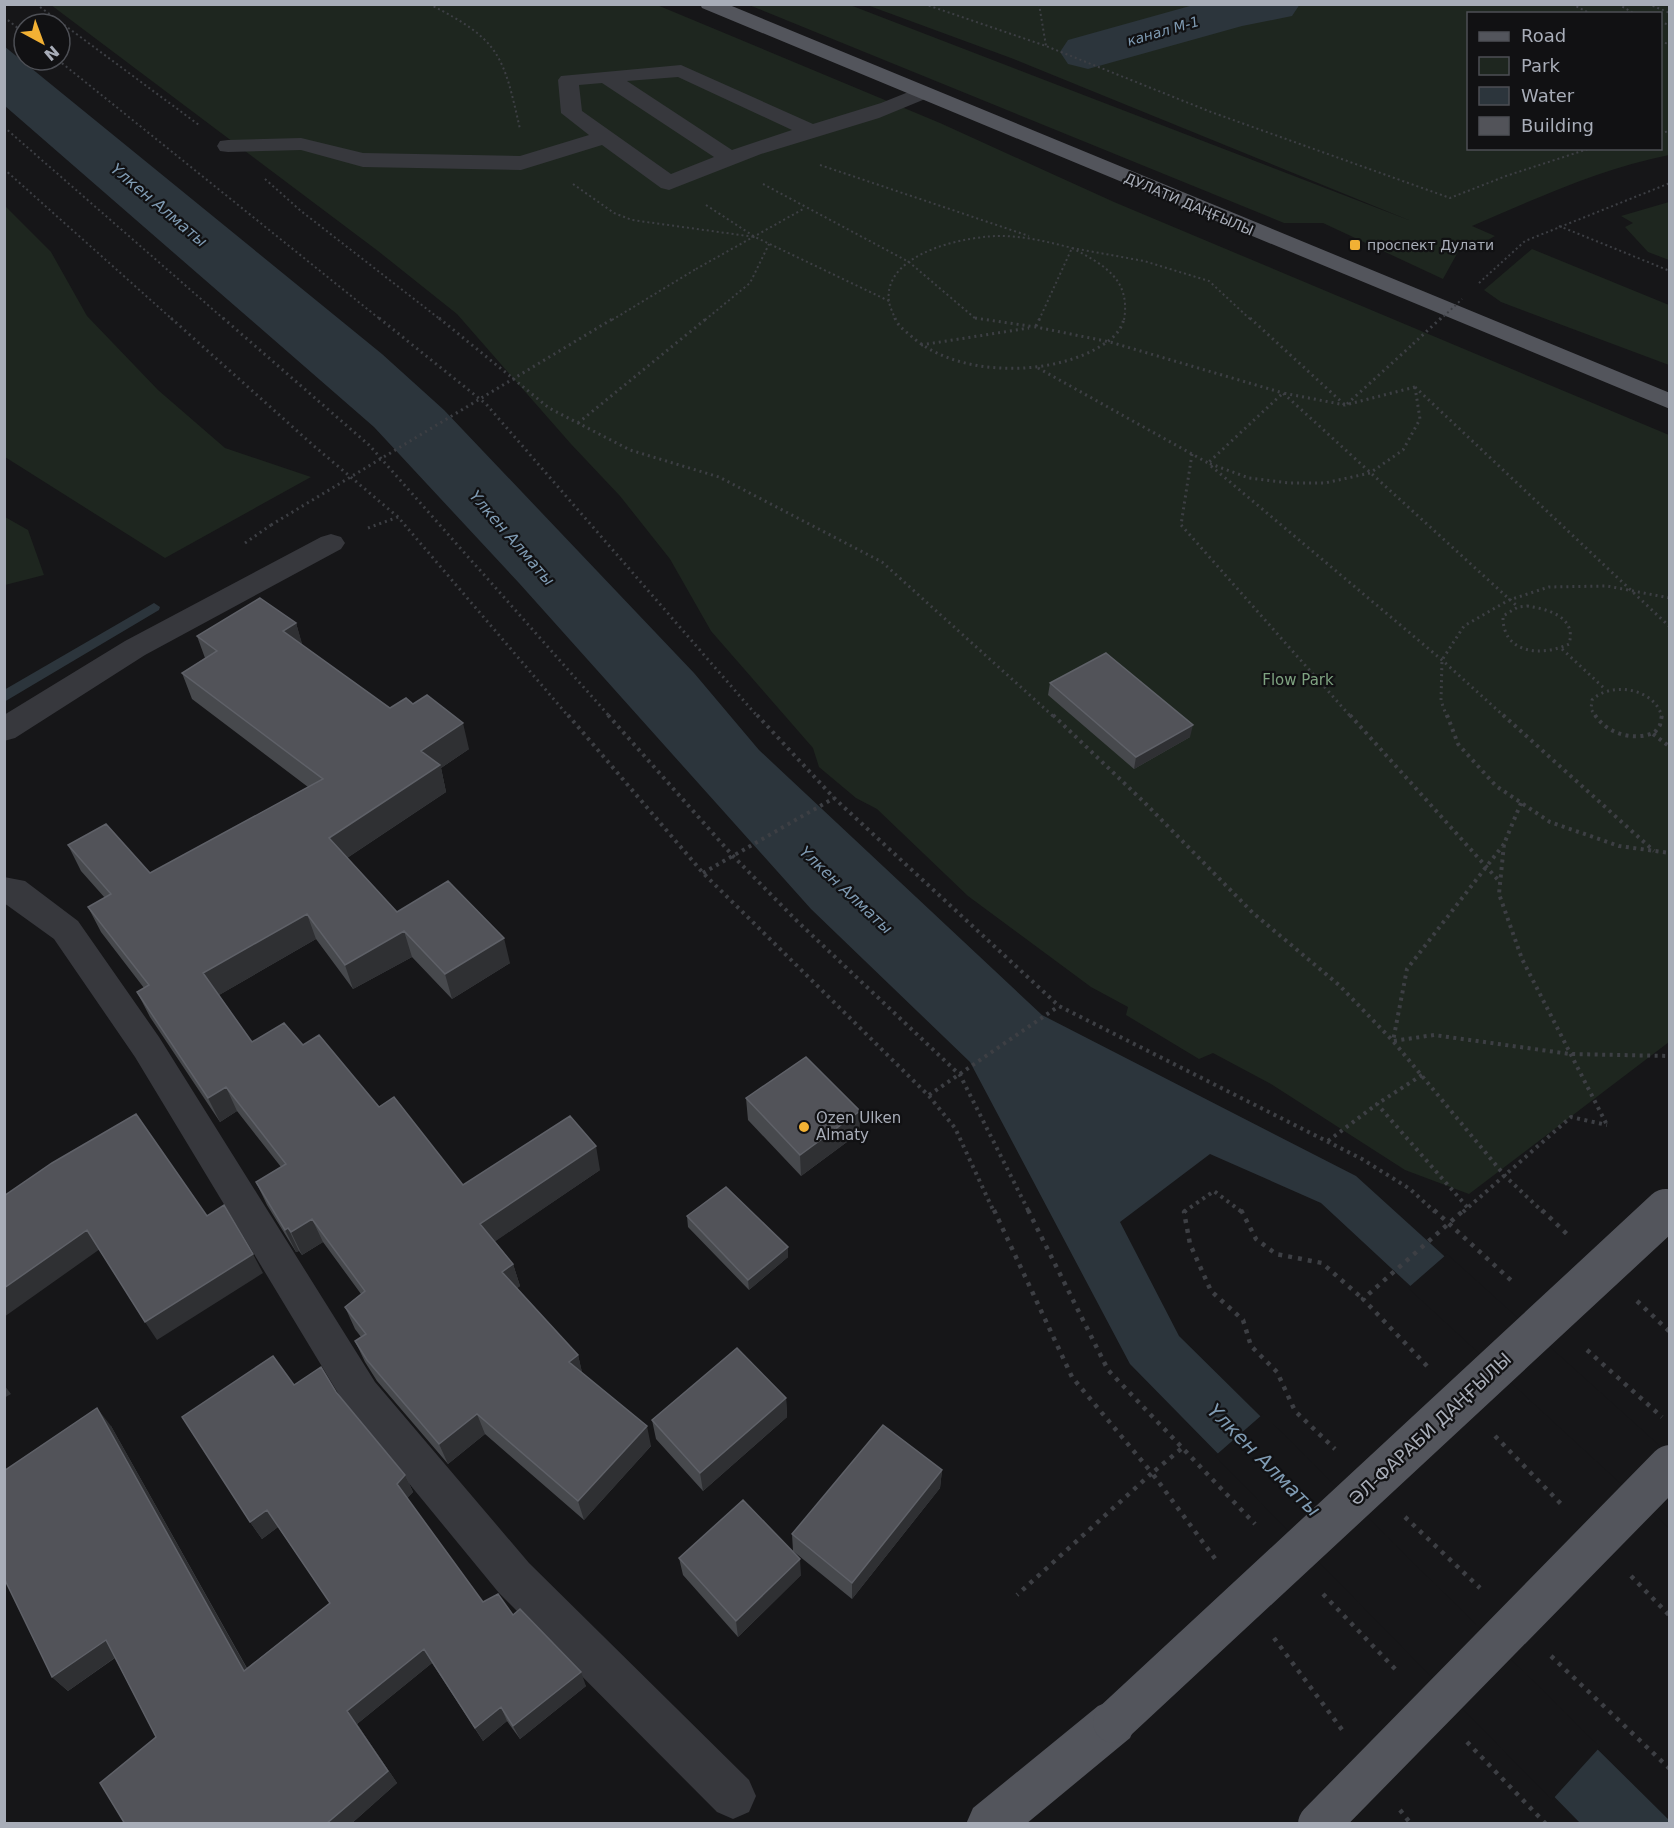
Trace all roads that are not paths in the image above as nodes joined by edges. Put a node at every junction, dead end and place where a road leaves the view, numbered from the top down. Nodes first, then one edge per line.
1 (709, 4) edge
2 (606, 77) junction
3 (923, 93) junction
4 (812, 131) junction
5 (603, 137) junction
6 (228, 146) road end
7 (731, 159) junction
8 (1670, 402) edge
9 (331, 543) dead end
10 (4, 730) edge
11 (4, 890) edge
12 (1669, 1208) edge
13 (1670, 1466) edge
14 (1114, 1722) junction
15 (733, 1796) dead end
16 (989, 1824) edge
17 (1006, 1824) edge
18 (1319, 1824) edge

1 - 3 main road, ДУЛАТИ ДАҢҒЫЛЫ
2 - 4 street
2 - 5 street
2 - 7 street
3 - 4 street
3 - 8 main road, ДУЛАТИ ДАҢҒЫЛЫ
4 - 7 street
5 - 6 street
5 - 7 street
9 - 10 street
11 - 15 street
12 - 14 main road, ӘЛ-ФАРАБИ ДАҢҒЫЛЫ, bridge
13 - 18 main road, bridge
14 - 16 main road
14 - 17 main road, ӘЛ-ФАРАБИ ДАҢҒЫЛЫ

